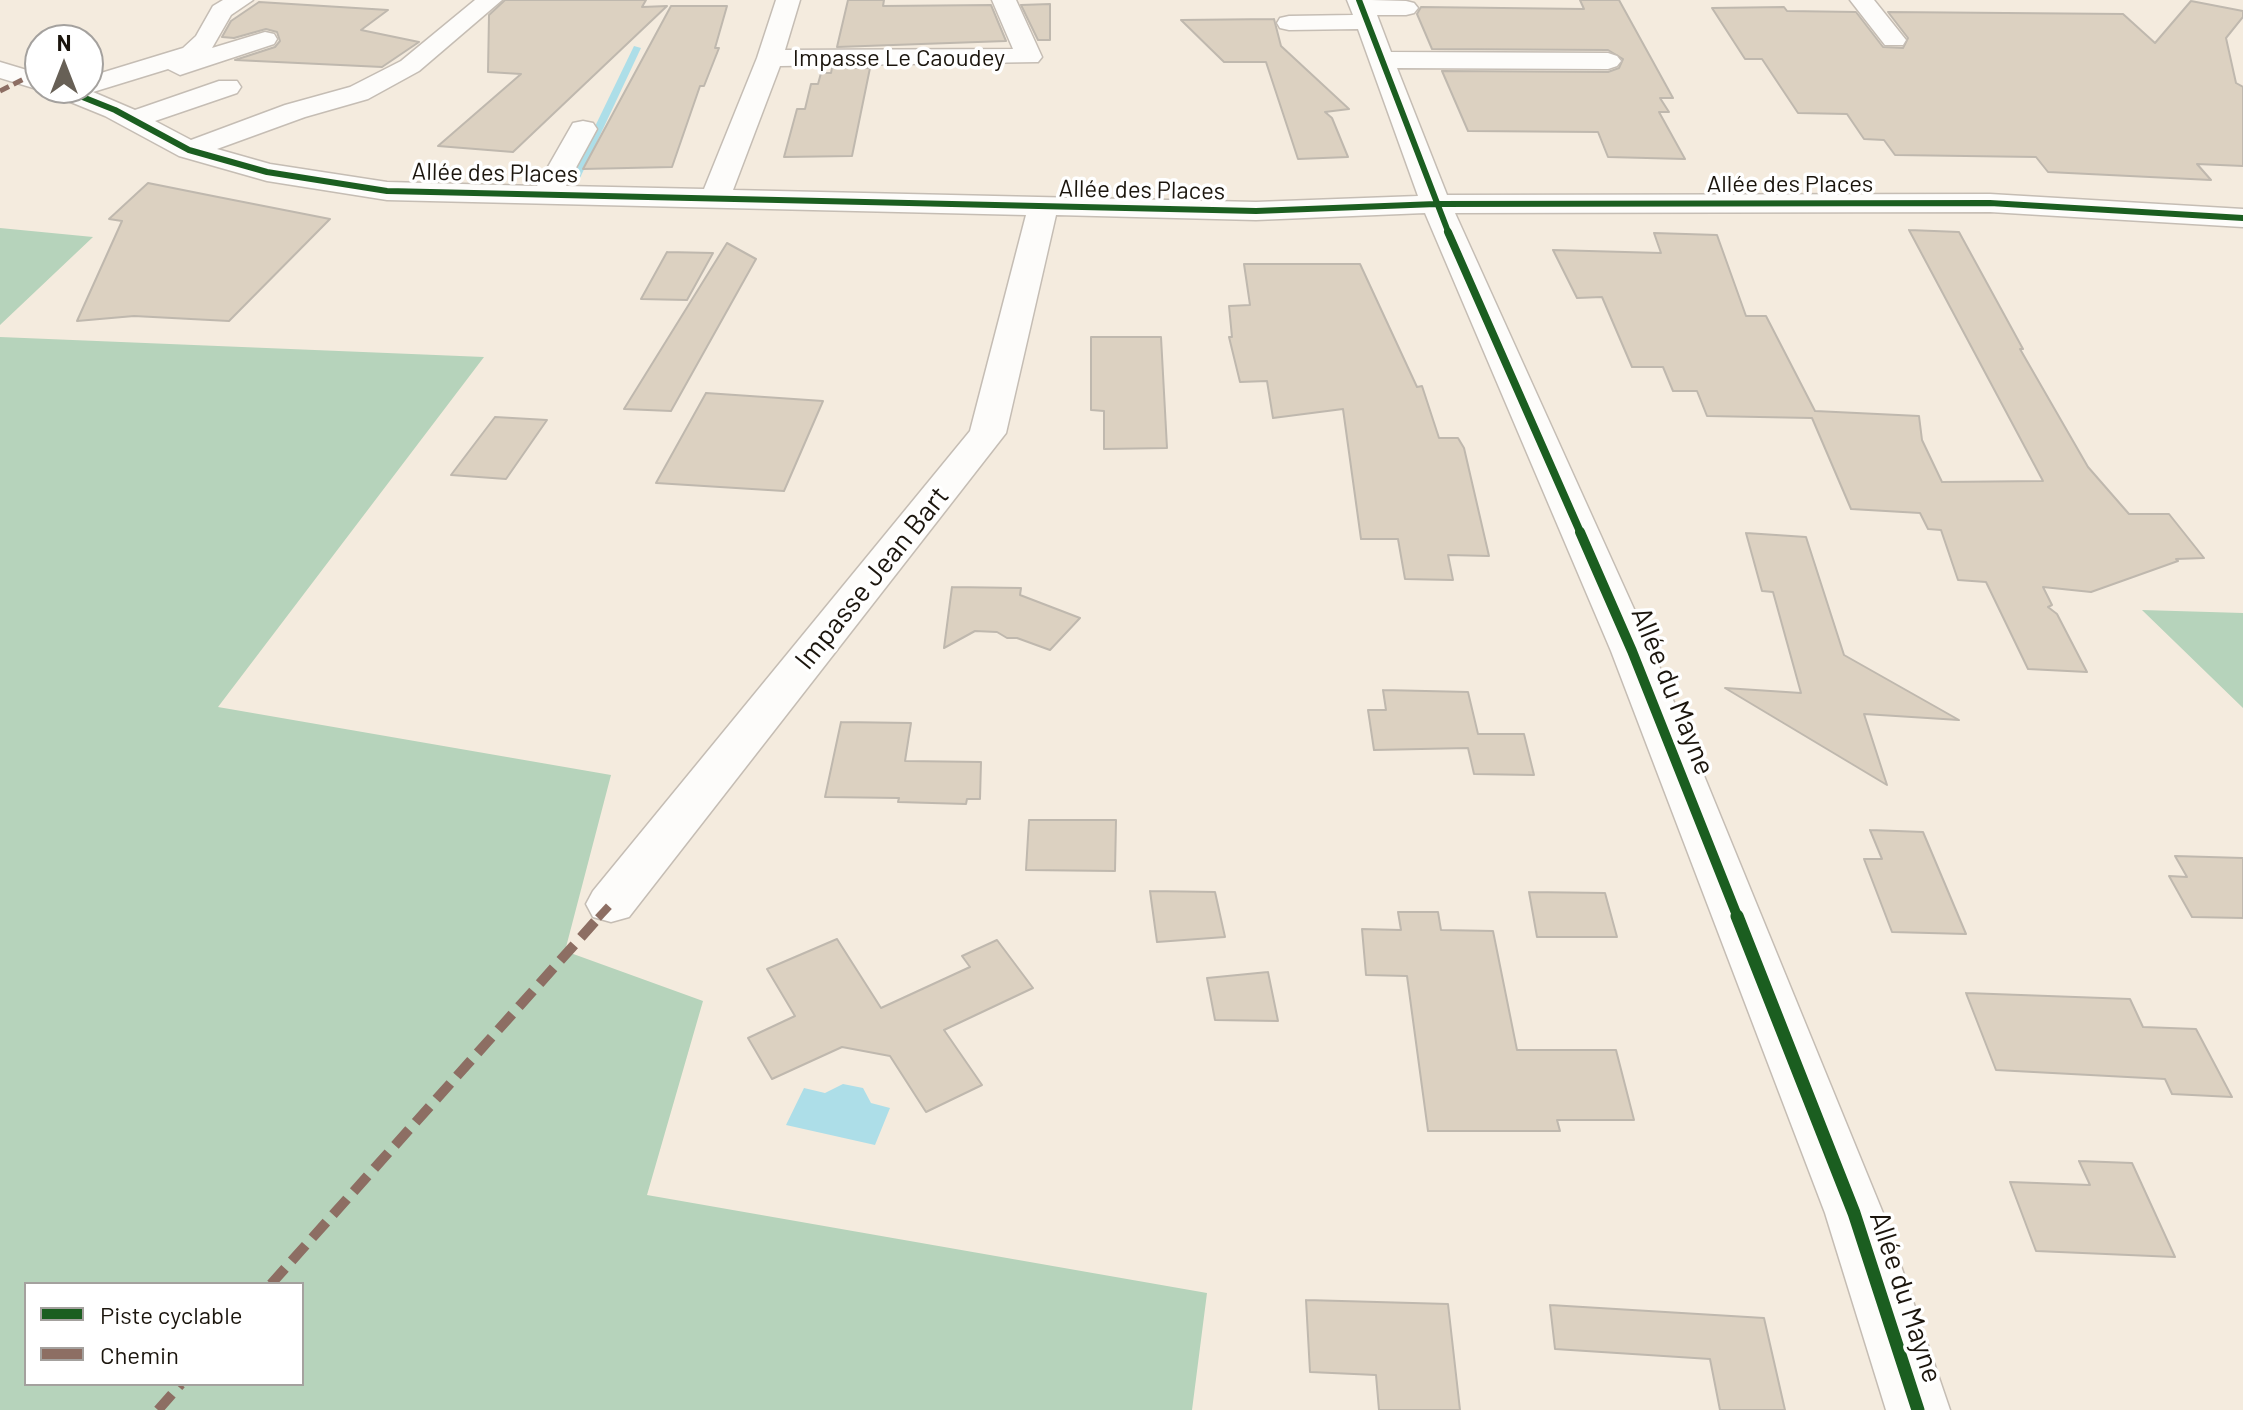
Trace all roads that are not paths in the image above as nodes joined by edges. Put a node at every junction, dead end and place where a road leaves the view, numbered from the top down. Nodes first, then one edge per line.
1 (241, 0) edge
2 (490, 0) edge
3 (788, 0) edge
4 (1004, 0) edge
5 (1862, 0) edge
6 (1406, 8) dead end
7 (1363, 10) edge
8 (1289, 23) dead end
9 (265, 39) dead end
10 (1894, 40) dead end
11 (770, 58) junction
12 (1382, 60) junction
13 (1608, 61) dead end
14 (0, 70) edge
15 (104, 73) edge
16 (24, 76) edge
17 (228, 87) dead end
18 (101, 104) edge
19 (123, 115) junction
20 (583, 129) dead end
21 (189, 150) junction
22 (547, 194) junction
23 (716, 197) junction
24 (1436, 204) junction
25 (1043, 208) junction
26 (2243, 218) edge
27 (611, 904) dead end
28 (1918, 1410) edge

1 - 15 street
2 - 21 street
3 - 11 street, Impasse Le Caoudey
4 - 11 street, Impasse Le Caoudey
5 - 10 street
6 - 7 street
7 - 8 street
7 - 12 street, Allée du Mayne
9 - 19 street
11 - 23 street, Impasse Le Caoudey
12 - 13 street
12 - 24 street, Allée du Mayne
14 - 16 street, Allée des Places
17 - 19 street
18 - 19 street, Allée des Places
19 - 21 street, Allée des Places
20 - 22 street
21 - 22 street, Allée des Places
22 - 23 street, Allée des Places
23 - 25 street, Allée des Places
24 - 25 street, Allée des Places
24 - 26 street, Allée des Places
24 - 28 street, Allée du Mayne
25 - 27 street, Impasse Jean Bart

